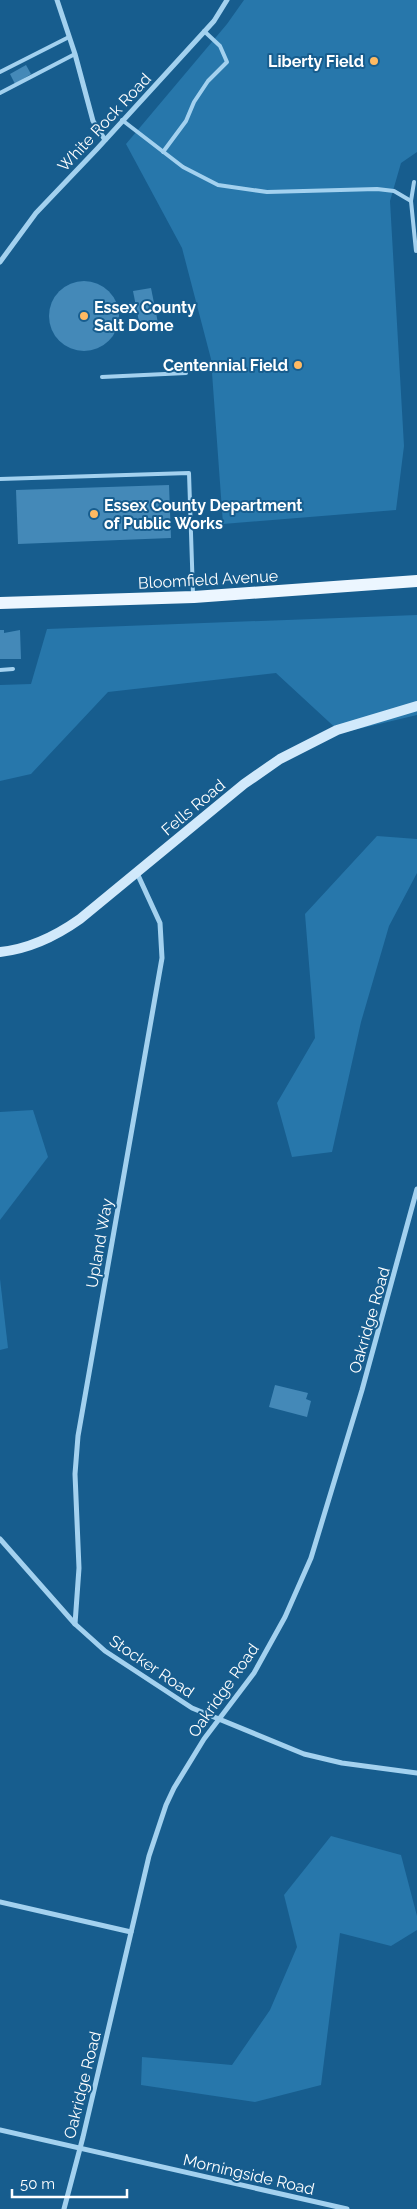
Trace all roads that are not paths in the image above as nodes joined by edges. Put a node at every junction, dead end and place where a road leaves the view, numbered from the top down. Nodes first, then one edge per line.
1 (57, 0) edge
2 (227, 0) edge
3 (204, 31) junction
4 (69, 37) junction
5 (75, 54) junction
6 (0, 72) edge
7 (0, 93) edge
8 (122, 120) junction
9 (105, 140) junction
10 (163, 152) junction
11 (414, 182) dead end
12 (411, 201) junction
13 (416, 251) edge
14 (0, 262) edge
15 (186, 373) dead end
16 (102, 377) dead end
17 (0, 479) edge
18 (417, 581) edge
19 (194, 597) junction
20 (0, 603) edge
21 (13, 669) dead end
22 (0, 670) edge
23 (417, 706) edge
24 (137, 873) junction
25 (0, 952) edge
26 (417, 1189) edge
27 (0, 1539) edge
28 (74, 1624) junction
29 (218, 1720) junction
30 (417, 1774) edge
31 (0, 1902) edge
32 (131, 1932) junction
33 (0, 2130) edge
34 (80, 2148) junction
35 (64, 2209) edge
36 (347, 2209) edge

1 - 4 street
2 - 3 street, White Rock Road
3 - 8 street, White Rock Road
3 - 10 lane
4 - 5 street
4 - 6 lane
5 - 7 lane
5 - 9 street
8 - 9 street, White Rock Road
8 - 10 lane
9 - 14 street, White Rock Road
10 - 12 lane
11 - 12 lane
12 - 13 lane
15 - 16 lane
17 - 19 lane
18 - 19 main road, Bloomfield Avenue
19 - 20 main road, Bloomfield Avenue
21 - 22 lane
23 - 24 street, Fells Road
24 - 25 street, Fells Road
24 - 28 street, Upland Way
26 - 29 street, Oakridge Road
27 - 28 street, Stocker Road
28 - 29 street, Stocker Road
29 - 30 street, Stocker Road
29 - 32 street, Oakridge Road
31 - 32 street
32 - 34 street, Oakridge Road
33 - 34 street, Morningside Road
34 - 35 street, Oakridge Road
34 - 36 street, Morningside Road

